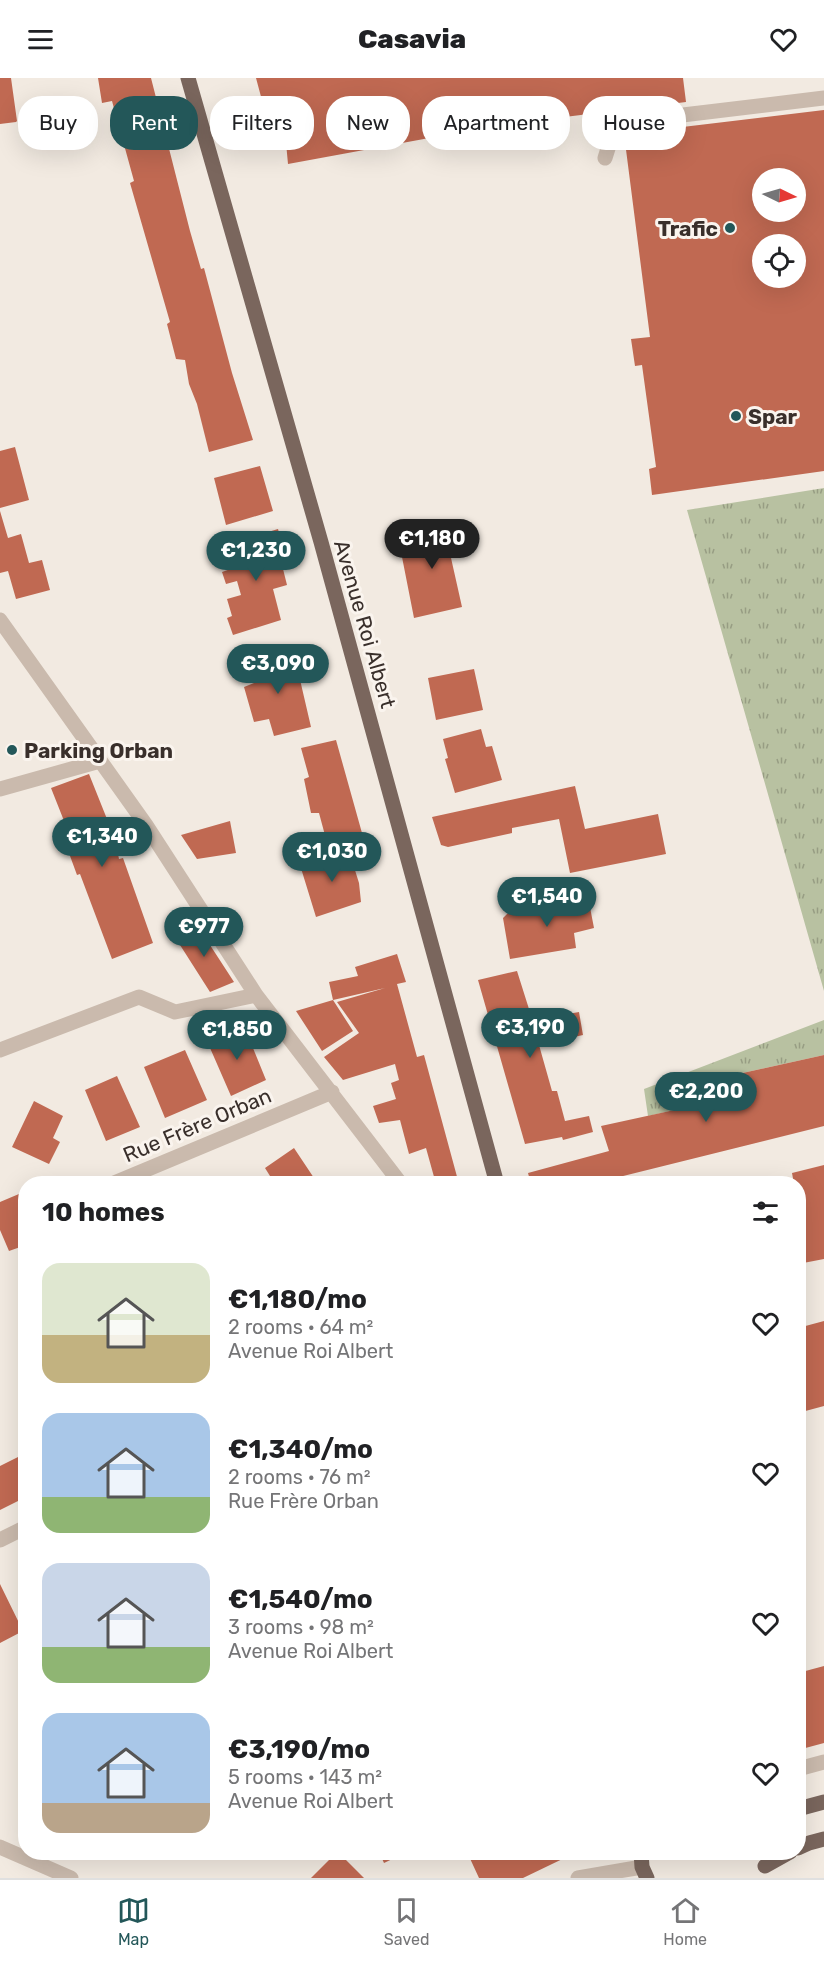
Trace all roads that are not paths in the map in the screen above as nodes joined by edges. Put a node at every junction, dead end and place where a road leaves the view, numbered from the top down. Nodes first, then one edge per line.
1 (188, 78) edge
2 (824, 98) edge
3 (605, 158) dead end
4 (0, 620) edge
5 (100, 761) junction
6 (0, 789) edge
7 (256, 995) junction
8 (0, 1050) edge
9 (332, 1092) junction
10 (131, 1176) edge
11 (395, 1176) edge
12 (495, 1176) edge
13 (18, 1531) edge
14 (0, 1540) edge
15 (824, 1762) edge
16 (806, 1767) edge
17 (824, 1802) edge
18 (806, 1807) edge
19 (824, 1839) edge
20 (806, 1844) edge
21 (0, 1847) edge
22 (18, 1855) edge
23 (29, 1860) edge
24 (643, 1866) edge
25 (70, 1878) edge
26 (578, 1878) edge

1 - 12 main road, Avenue Roi Albert
2 - 3 street
4 - 5 street
5 - 6 street
5 - 7 street
7 - 8 street
7 - 9 street
9 - 10 street, Rue Frère Orban
9 - 11 street
13 - 14 street
15 - 16 street
17 - 18 main road
19 - 20 main road
21 - 22 street
23 - 25 street
24 - 26 street

